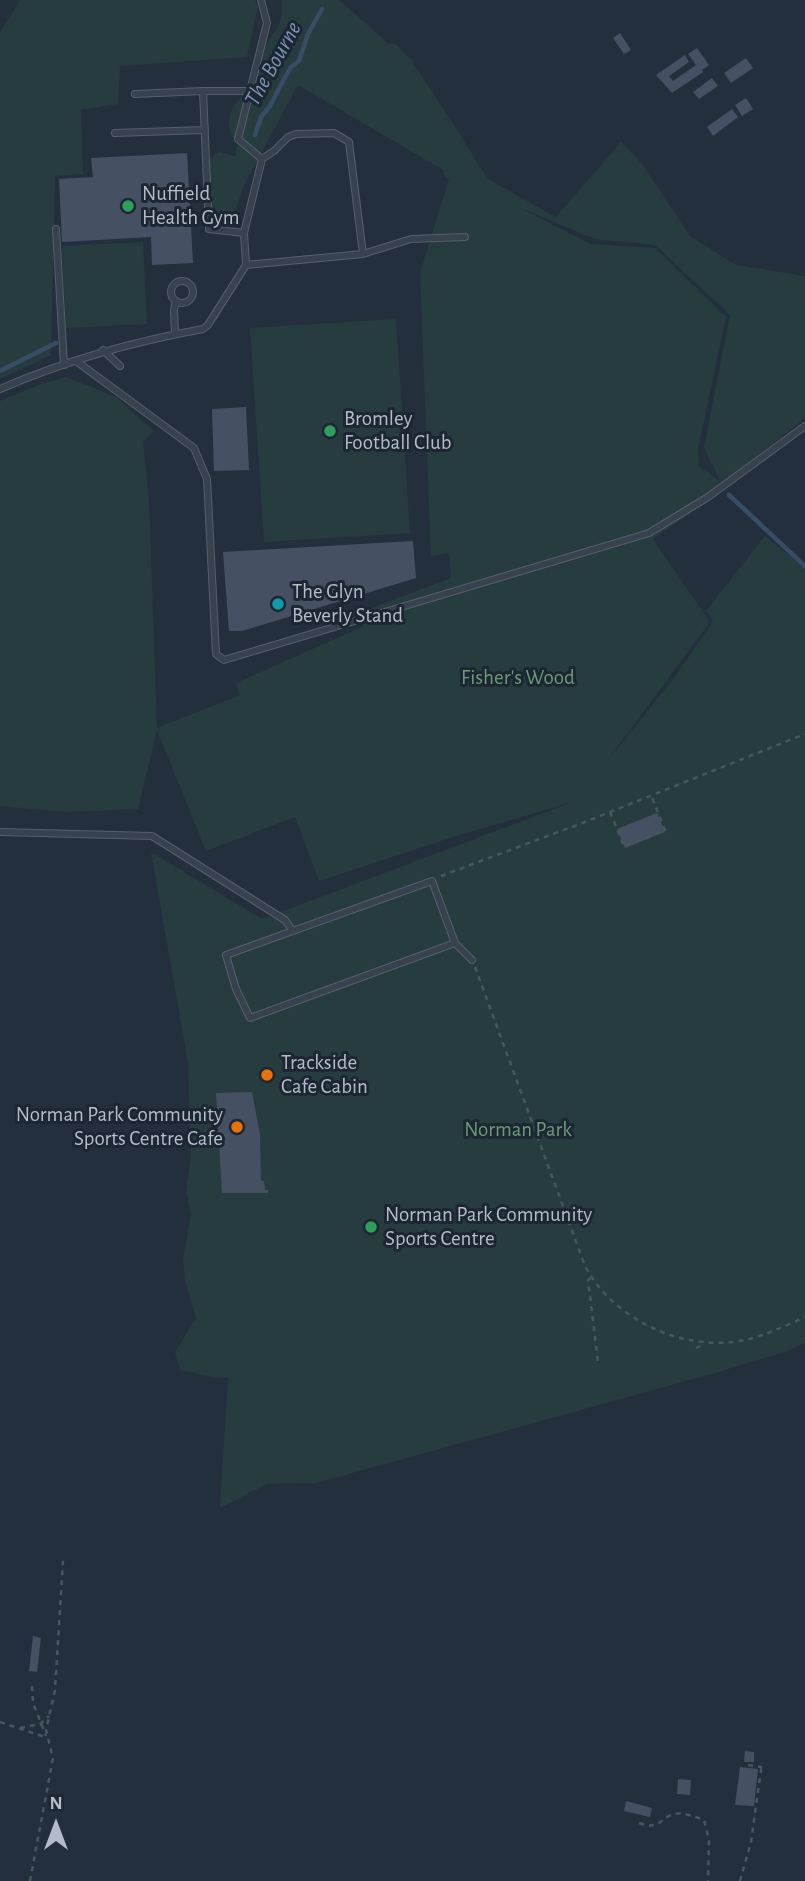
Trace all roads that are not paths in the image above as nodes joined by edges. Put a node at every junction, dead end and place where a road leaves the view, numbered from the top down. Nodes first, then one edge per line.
1 (261, 0) edge
2 (203, 91) junction
3 (249, 91) junction
4 (135, 94) dead end
5 (205, 130) junction
6 (115, 133) dead end
7 (262, 159) junction
8 (56, 229) dead end
9 (244, 233) junction
10 (464, 237) dead end
11 (363, 254) junction
12 (246, 265) junction
13 (176, 302) dead end
14 (175, 334) junction
15 (103, 350) junction
16 (76, 361) junction
17 (64, 365) junction
18 (120, 366) dead end
19 (0, 389) edge
20 (805, 426) edge
21 (0, 832) edge
22 (293, 931) junction
23 (455, 943) junction
24 (472, 960) road end

1 - 3 lane
2 - 3 lane
2 - 4 lane
2 - 5 lane
3 - 7 lane
5 - 6 lane
5 - 9 lane
7 - 9 lane
7 - 11 lane
8 - 17 lane
9 - 12 lane
10 - 11 lane
11 - 12 lane
12 - 14 lane
13 - 14 lane
14 - 15 lane
15 - 16 lane
15 - 18 lane
16 - 17 lane
16 - 20 lane
17 - 19 lane
21 - 22 lane
22 - 23 lane
22 - 23 lane
23 - 24 lane

